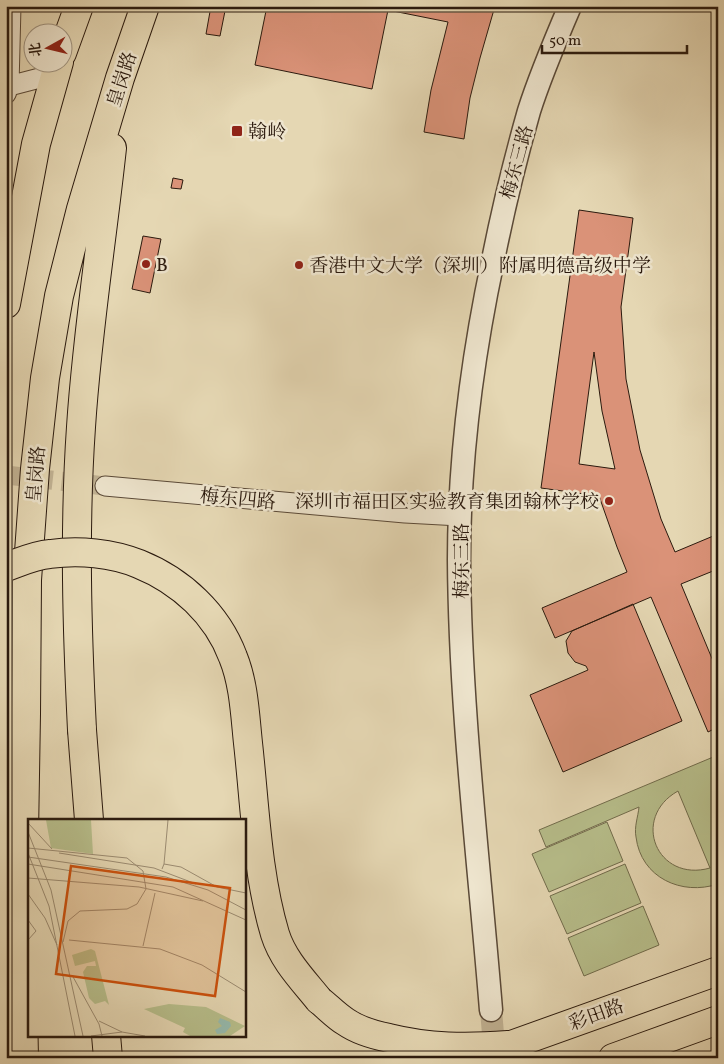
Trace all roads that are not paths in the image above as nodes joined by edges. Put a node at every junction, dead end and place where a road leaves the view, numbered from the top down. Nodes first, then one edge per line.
1 (11, 6) edge
2 (79, 6) edge
3 (145, 6) edge
4 (570, 6) edge
5 (72, 26) edge
6 (42, 72) edge
7 (56, 72) edge
8 (120, 78) junction
9 (8, 90) edge
10 (36, 144) junction
11 (6, 220) edge
12 (6, 304) edge
13 (105, 486) tunnel mouth
14 (460, 516) junction
15 (6, 567) edge
16 (89, 819) edge
17 (718, 960) edge
18 (718, 970) edge
19 (689, 981) junction
20 (491, 1010) tunnel mouth
21 (718, 1020) edge
22 (106, 1036) edge
23 (508, 1045) junction
24 (24, 1058) edge
25 (108, 1058) edge
26 (475, 1058) edge
27 (613, 1058) edge

1 - 9 street
2 - 5 main road
3 - 8 main road, 皇岗路
4 - 14 street, 梅东三路
6 - 9 street
7 - 10 main road
8 - 16 main road, bridge
8 - 24 main road, 皇岗路
10 - 11 main road
10 - 12 main road
13 - 14 street, 梅东四路
14 - 20 street, 梅东三路
15 - 23 main road, bridge
17 - 19 main road
18 - 19 main road, 彩田路
19 - 23 main road, 彩田路
21 - 27 main road
22 - 25 main road
23 - 26 main road, 彩田路

